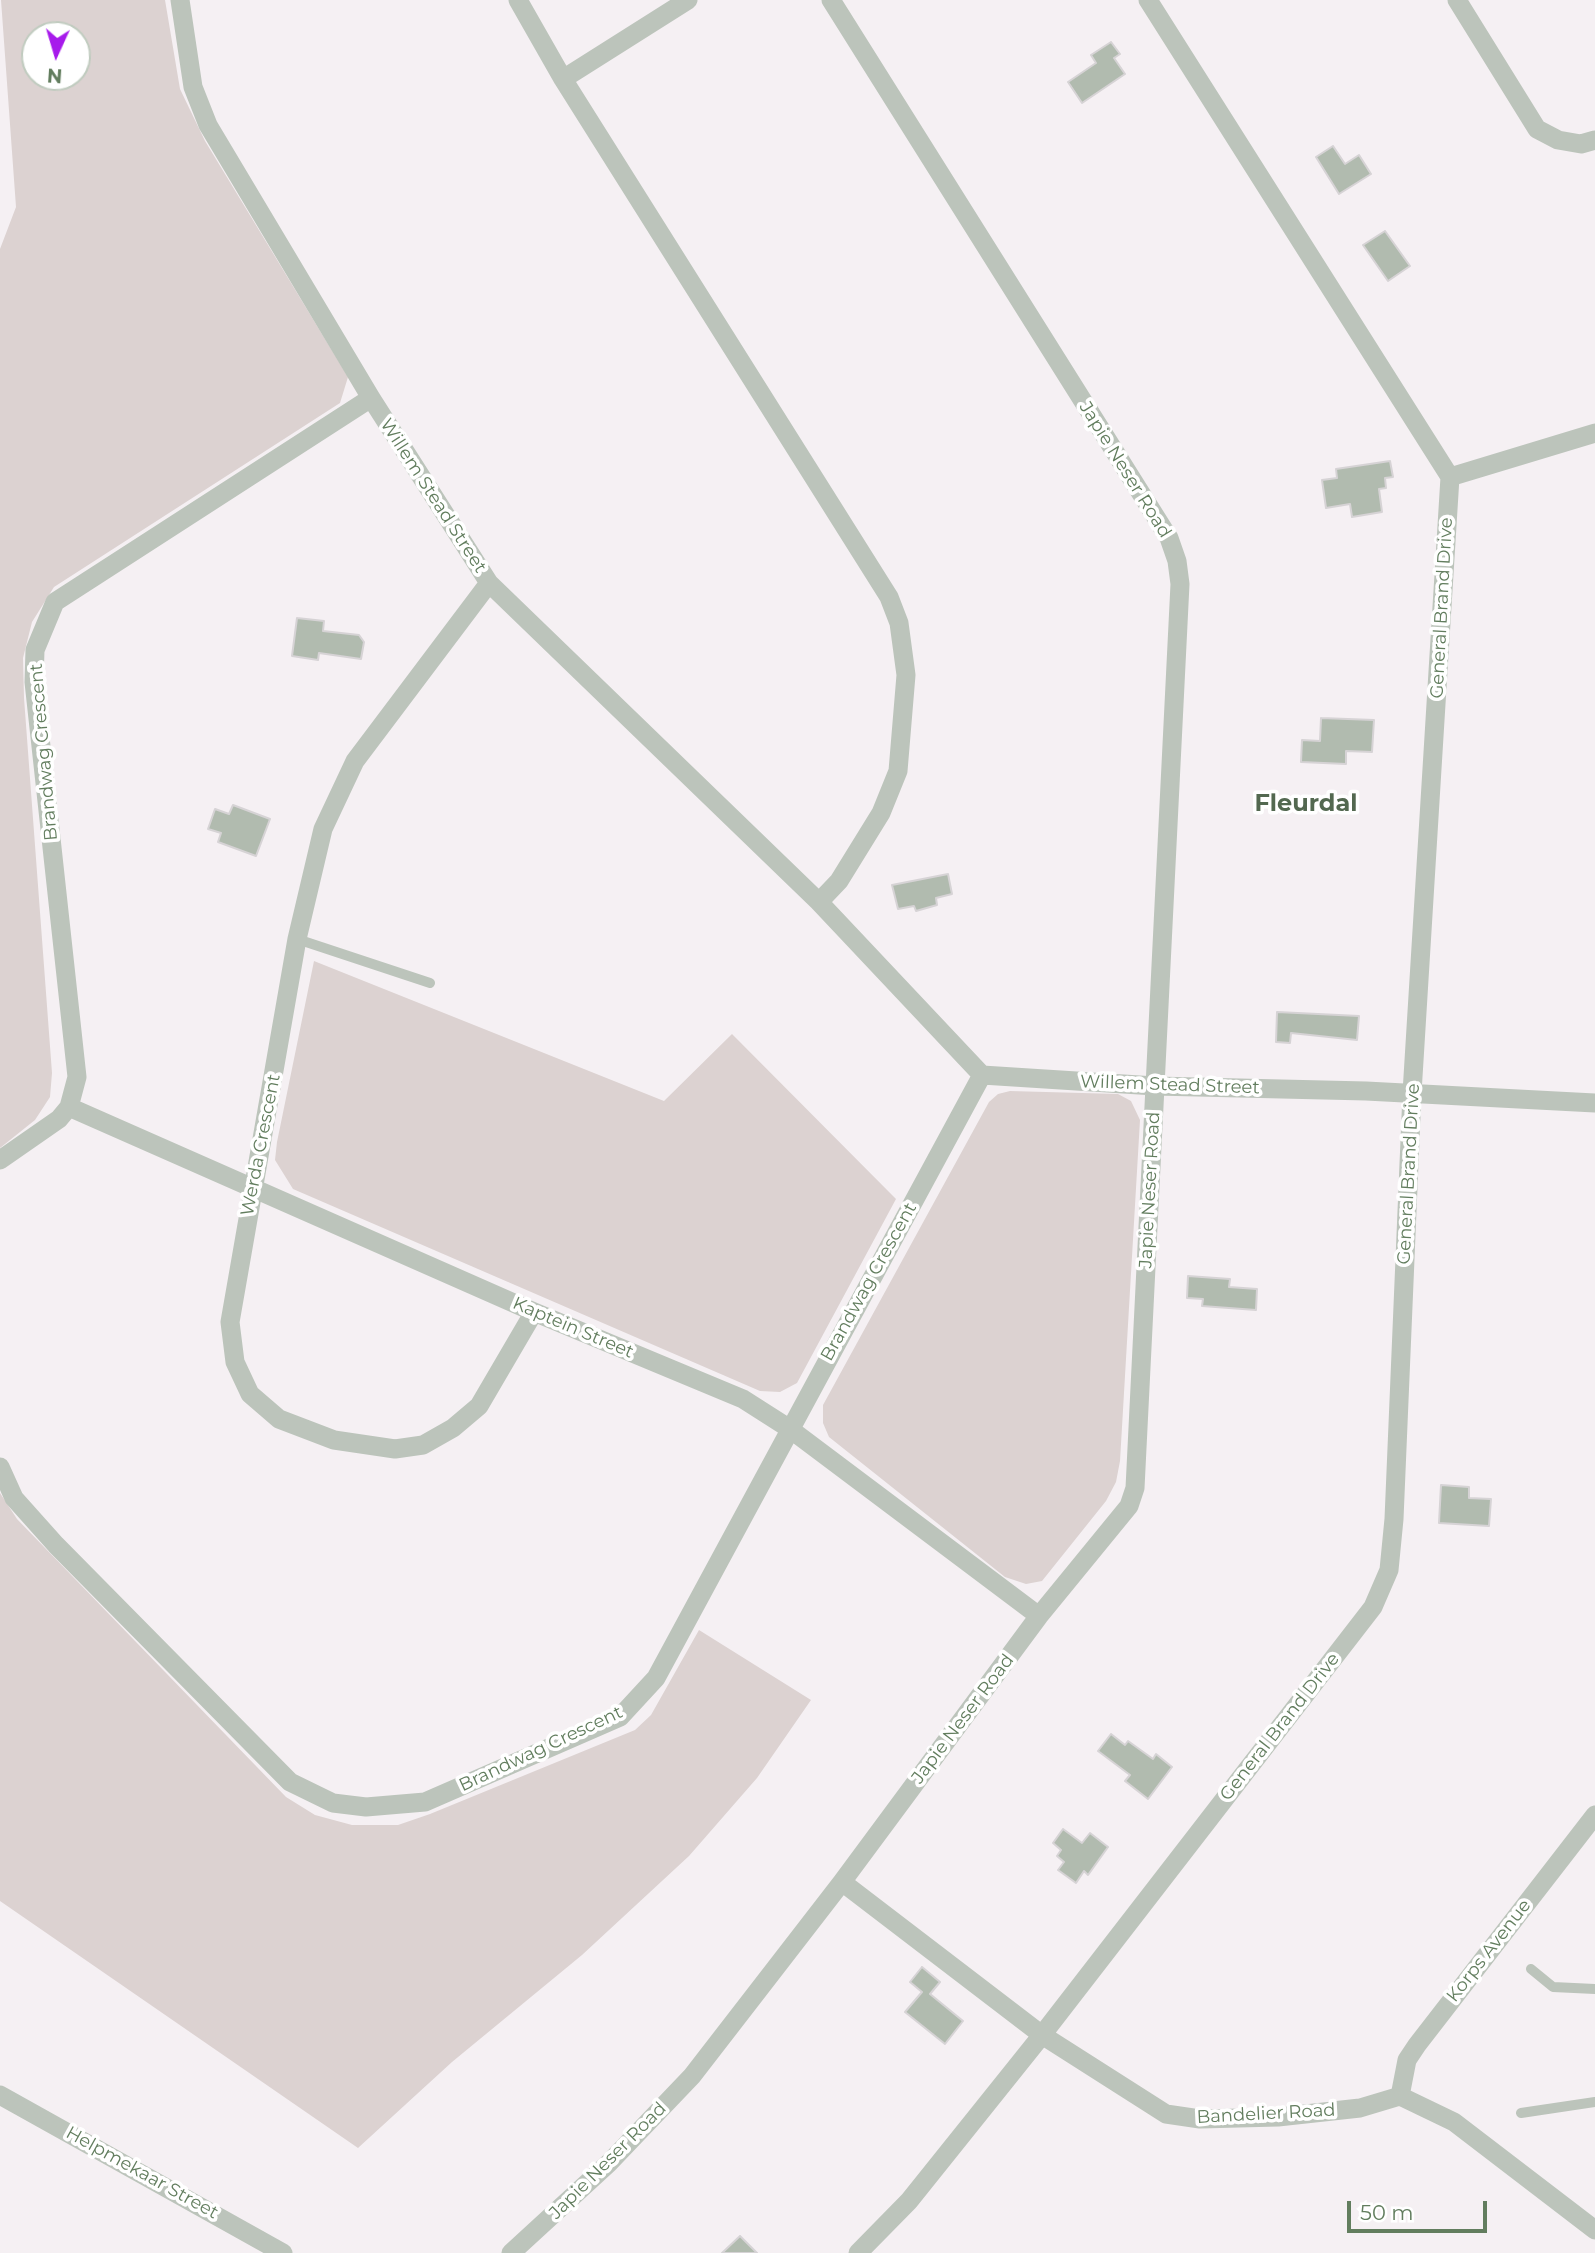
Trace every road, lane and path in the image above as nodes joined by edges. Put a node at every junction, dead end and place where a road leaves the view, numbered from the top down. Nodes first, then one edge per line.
1 (180, 0) edge
2 (518, 0) edge
3 (688, 0) edge
4 (831, 0) edge
5 (1148, 0) edge
6 (1457, 0) edge
7 (563, 79) junction
8 (1595, 140) edge
9 (371, 398) junction
10 (1595, 433) edge
11 (1450, 477) junction
12 (489, 583) junction
13 (819, 902) junction
14 (297, 939) junction
15 (430, 984) dead end
16 (982, 1075) junction
17 (1155, 1086) junction
18 (1412, 1093) junction
19 (1595, 1103) edge
20 (69, 1107) junction
21 (0, 1160) edge
22 (254, 1188) junction
23 (534, 1312) junction
24 (790, 1429) junction
25 (0, 1466) edge
26 (1039, 1616) junction
27 (1595, 1815) edge
28 (842, 1882) junction
29 (1531, 1969) dead end
30 (1595, 1989) edge
31 (1042, 2035) junction
32 (0, 2095) edge
33 (1400, 2096) junction
34 (1595, 2102) edge
35 (1521, 2113) dead end
36 (1595, 2230) edge
37 (283, 2253) edge
38 (511, 2253) edge
39 (858, 2253) edge

1 - 9 street, Willem Stead Street
2 - 7 street
3 - 7 street
4 - 17 street, Japie Neser Road
5 - 11 street
6 - 8 street
7 - 13 street
9 - 12 street, Willem Stead Street
9 - 20 street, Brandwag Crescent
10 - 11 street
11 - 18 street, General Brand Drive
12 - 13 street, Willem Stead Street
12 - 14 street, Werda Crescent
13 - 16 street, Willem Stead Street
14 - 15 lane
14 - 22 street, Werda Crescent
16 - 17 street, Willem Stead Street
16 - 24 street, Brandwag Crescent
17 - 18 street, Willem Stead Street
17 - 26 street, Japie Neser Road
18 - 19 street, Willem Stead Street
18 - 31 street, General Brand Drive
20 - 21 street
20 - 22 street, Kaptein Street
22 - 23 street, Kaptein Street
22 - 23 street, Werda Crescent
23 - 24 street, Kaptein Street
24 - 25 street, Brandwag Crescent
24 - 26 street, Kaptein Street
26 - 28 street, Japie Neser Road
27 - 33 street, Korps Avenue
28 - 31 street, Bandelier Road
28 - 38 street, Japie Neser Road
29 - 30 lane
31 - 33 street, Bandelier Road
31 - 39 street, General Brand Drive
32 - 37 street, Helpmekaar Street
33 - 36 street
34 - 35 lane

